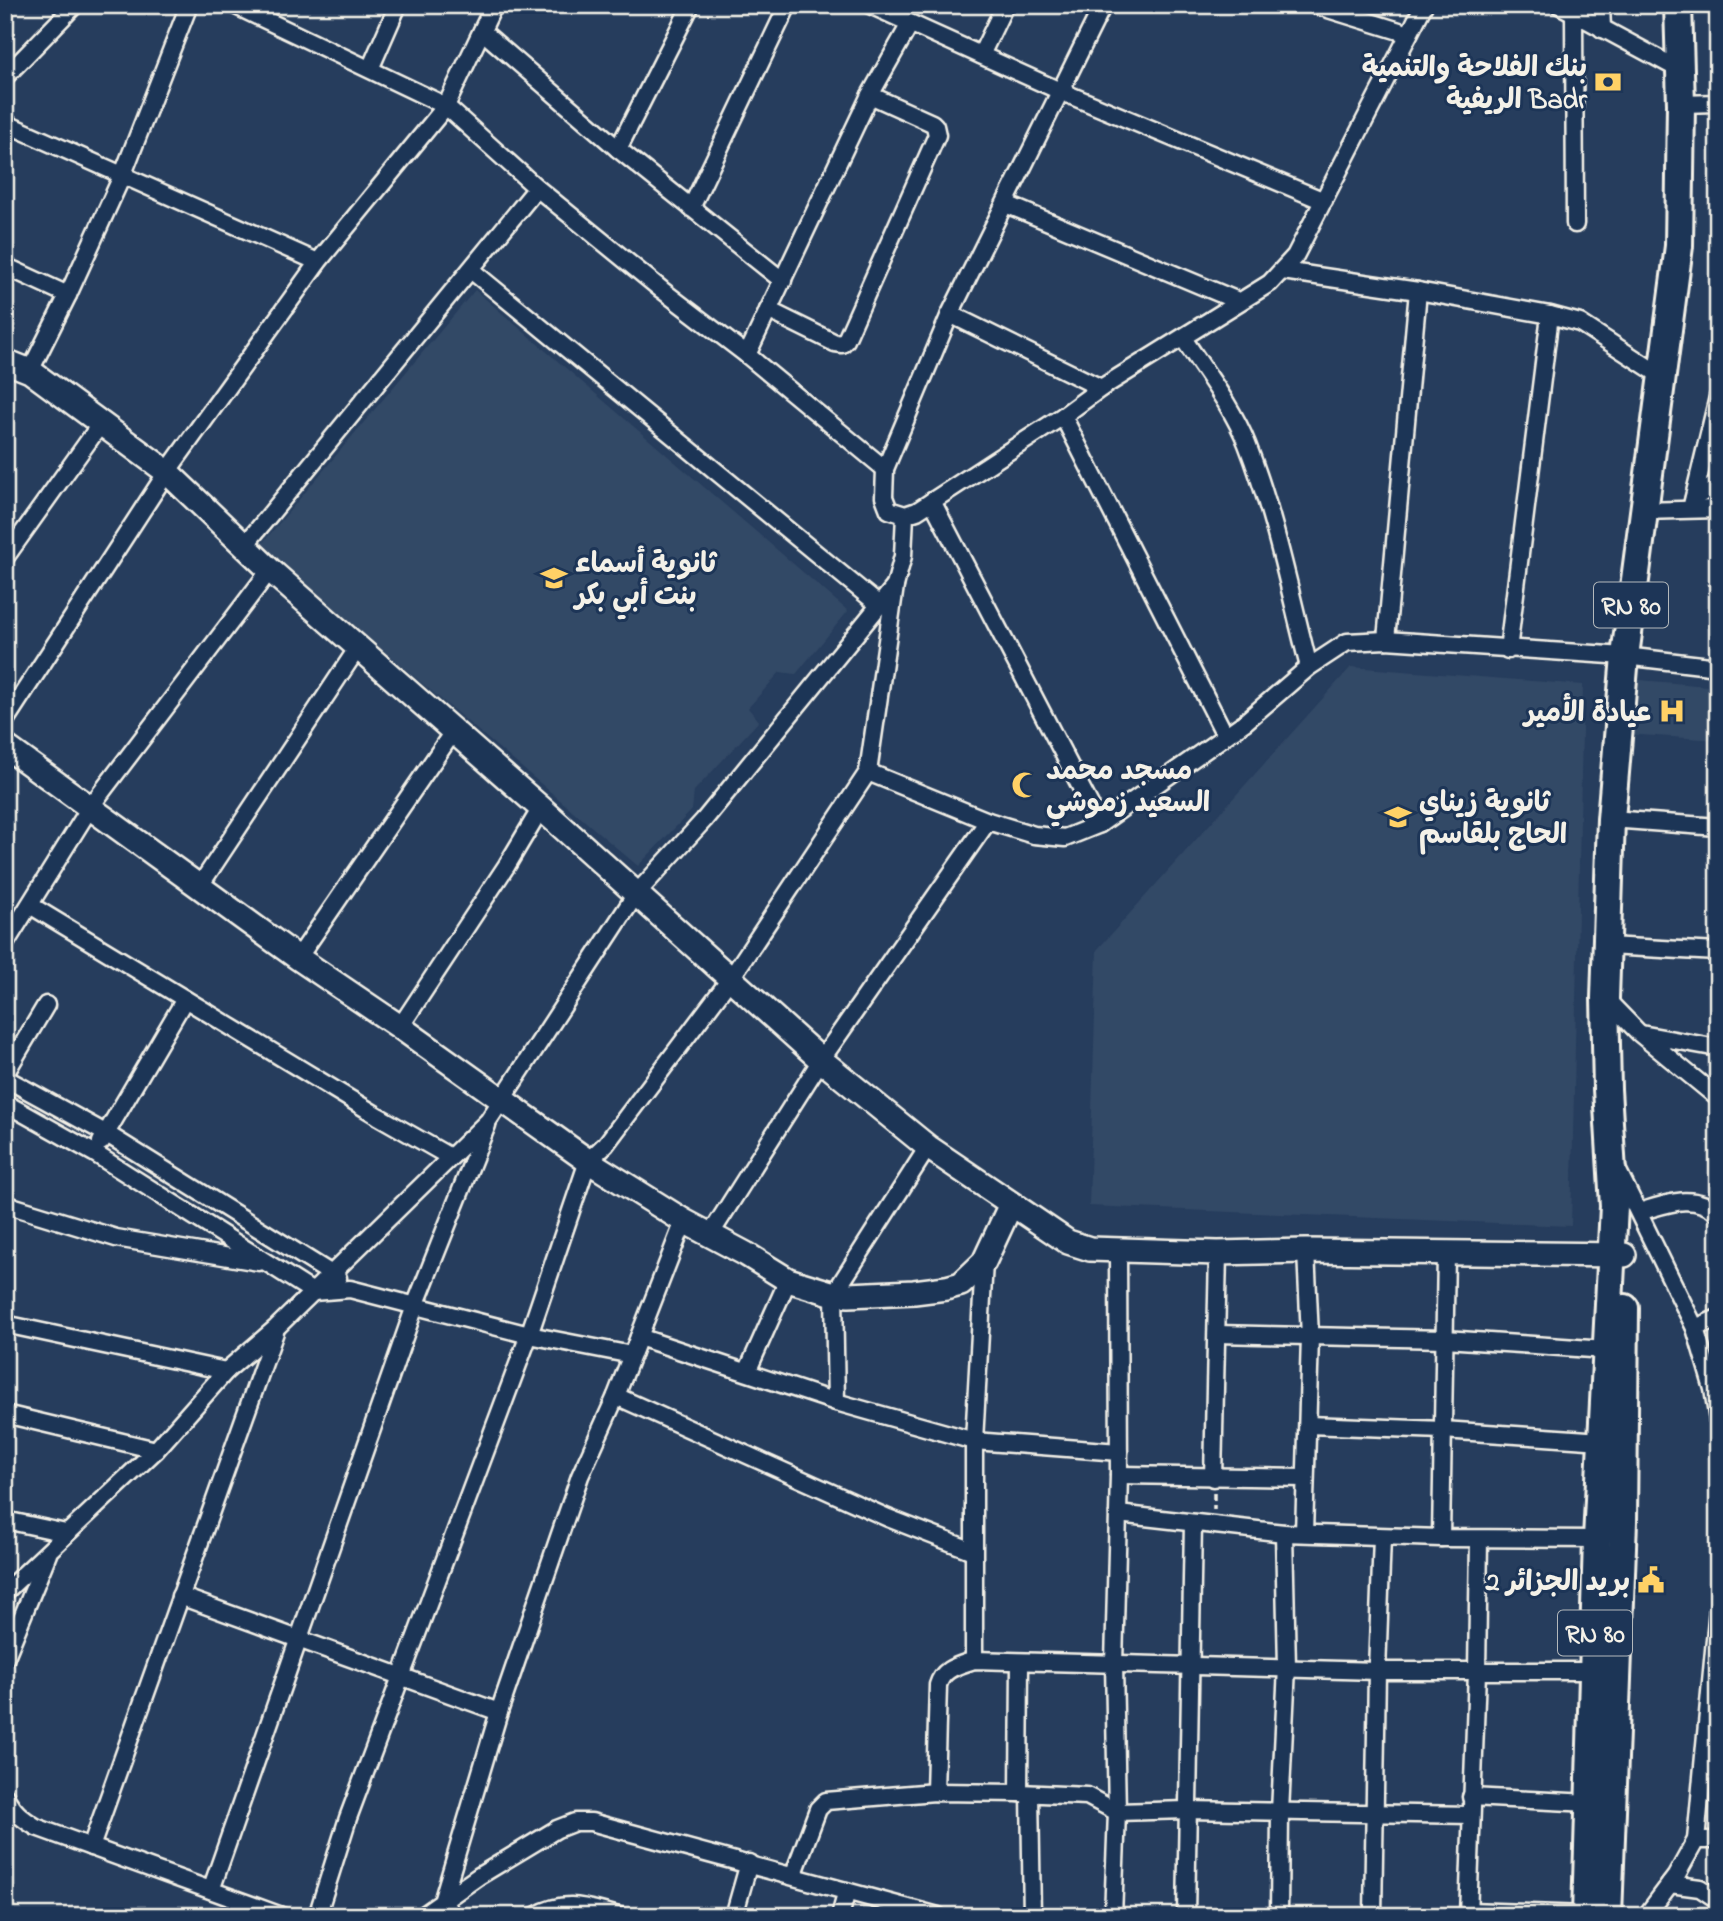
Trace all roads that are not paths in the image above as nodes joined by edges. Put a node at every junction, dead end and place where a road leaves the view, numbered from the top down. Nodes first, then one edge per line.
1 (75, 5) edge
2 (189, 5) edge
3 (234, 5) edge
4 (398, 5) edge
5 (494, 5) edge
6 (691, 5) edge
7 (788, 5) edge
8 (870, 5) edge
9 (1005, 5) edge
10 (1103, 5) edge
11 (1315, 5) edge
12 (1424, 5) edge
13 (1601, 5) edge
14 (1678, 5) edge
15 (1566, 9) edge
16 (910, 24) junction
17 (1602, 29) junction
18 (482, 31) junction
19 (1409, 34) junction
20 (982, 55) junction
21 (370, 69) junction
22 (1680, 70) junction
23 (5, 77) edge
24 (1060, 91) junction
25 (870, 95) junction
26 (1718, 103) edge
27 (1681, 104) junction
28 (446, 106) junction
29 (5, 123) edge
30 (618, 149) junction
31 (123, 174) junction
32 (537, 188) junction
33 (1324, 201) junction
34 (1006, 204) junction
35 (691, 208) junction
36 (1574, 224) dead end
37 (318, 262) junction
38 (5, 265) edge
39 (471, 270) junction
40 (1283, 271) junction
41 (783, 281) junction
42 (1418, 292) junction
43 (68, 295) junction
44 (1238, 301) junction
45 (768, 310) junction
46 (950, 314) junction
47 (1550, 315) junction
48 (1183, 338) junction
49 (747, 355) junction
50 (5, 361) edge
51 (30, 371) junction
52 (1663, 377) junction
53 (1101, 388) junction
54 (1718, 397) edge
55 (1063, 416) junction
56 (102, 422) junction
57 (885, 469) junction
58 (167, 472) junction
59 (1718, 483) edge
60 (932, 501) junction
61 (1693, 504) junction
62 (1718, 509) edge
63 (1642, 511) junction
64 (905, 515) junction
65 (245, 545) junction
66 (5, 558) edge
67 (270, 570) junction
68 (895, 586) junction
69 (879, 604) junction
70 (1386, 640) junction
71 (357, 649) junction
72 (1508, 650) junction
73 (1625, 656) junction
74 (1309, 667) junction
75 (1718, 667) edge
76 (5, 721) edge
77 (453, 732) junction
78 (1225, 735) junction
79 (5, 746) edge
80 (868, 772) junction
81 (92, 806) junction
82 (541, 808) junction
83 (1611, 819) junction
84 (988, 821) junction
85 (1100, 824) junction
86 (1718, 827) edge
87 (199, 887) junction
88 (636, 894) junction
89 (30, 905) junction
90 (5, 944) edge
91 (1607, 946) junction
92 (1718, 952) edge
93 (298, 958) junction
94 (731, 978) junction
95 (1605, 998) junction
96 (185, 999) junction
97 (46, 1004) dead end
98 (400, 1027) junction
99 (1639, 1033) junction
100 (1718, 1048) edge
101 (821, 1060) junction
102 (5, 1076) edge
103 (1718, 1097) edge
104 (502, 1099) junction
105 (5, 1102) edge
106 (488, 1121) junction
107 (107, 1134) junction
108 (928, 1147) junction
109 (94, 1153) junction
110 (450, 1157) junction
111 (588, 1161) junction
112 (5, 1204) edge
113 (1011, 1204) junction
114 (1626, 1209) junction
115 (1718, 1213) edge
116 (684, 1222) junction
117 (710, 1235) junction
118 (1118, 1250) junction
119 (1306, 1251) junction
120 (1218, 1253) junction
121 (1446, 1254) junction
122 (1617, 1255) junction
123 (984, 1262) junction
124 (268, 1263) junction
125 (332, 1273) junction
126 (788, 1280) junction
127 (350, 1289) junction
128 (313, 1292) junction
129 (834, 1294) junction
130 (415, 1306) junction
131 (1718, 1318) edge
132 (5, 1324) edge
133 (276, 1328) junction
134 (1695, 1328) junction
135 (1217, 1334) junction
136 (529, 1335) junction
137 (639, 1337) junction
138 (1310, 1337) junction
139 (1445, 1339) junction
140 (1606, 1350) junction
141 (632, 1355) junction
142 (226, 1371) junction
143 (747, 1372) junction
144 (616, 1396) junction
145 (836, 1402) junction
146 (1717, 1410) edge
147 (5, 1414) edge
148 (1308, 1425) junction
149 (1443, 1430) junction
150 (974, 1441) junction
151 (1602, 1441) junction
152 (156, 1450) junction
153 (1119, 1452) junction
154 (1119, 1475) junction
155 (1213, 1478) junction
156 (1304, 1478) junction
157 (1118, 1514) junction
158 (5, 1520) edge
159 (1193, 1523) junction
160 (66, 1533) junction
161 (1284, 1533) junction
162 (1304, 1533) junction
163 (1382, 1537) junction
164 (1441, 1538) junction
165 (1479, 1539) junction
166 (1597, 1539) junction
167 (50, 1549) junction
168 (973, 1551) junction
169 (5, 1592) edge
170 (180, 1596) junction
171 (1718, 1608) edge
172 (299, 1639) junction
173 (5, 1659) edge
174 (974, 1660) junction
175 (1020, 1662) junction
176 (1114, 1664) junction
177 (1192, 1666) junction
178 (1287, 1667) junction
179 (1377, 1671) junction
180 (1595, 1671) junction
181 (1477, 1672) junction
182 (401, 1678) junction
183 (499, 1712) junction
184 (935, 1792) junction
185 (1024, 1793) junction
186 (5, 1796) edge
187 (1471, 1797) junction
188 (1590, 1803) junction
189 (1187, 1810) junction
190 (1116, 1812) junction
191 (1280, 1812) junction
192 (1375, 1812) junction
193 (1471, 1815) junction
194 (1696, 1840) junction
195 (1718, 1840) edge
196 (91, 1847) junction
197 (749, 1863) junction
198 (793, 1876) junction
199 (1670, 1884) junction
200 (211, 1890) junction
201 (847, 1891) junction
202 (1718, 1900) edge
203 (442, 1902) junction
204 (1469, 1913) edge
205 (1586, 1915) edge
206 (282, 1916) edge
207 (317, 1916) edge
208 (422, 1916) edge
209 (454, 1916) edge
210 (535, 1916) edge
211 (620, 1916) edge
212 (734, 1916) edge
213 (840, 1916) edge
214 (938, 1916) edge
215 (1032, 1916) edge
216 (1113, 1916) edge
217 (1186, 1916) edge
218 (1279, 1916) edge
219 (1373, 1916) edge
220 (1608, 1916) edge
221 (1646, 1916) edge

1 - 23 street
2 - 31 street
3 - 21 street
4 - 21 street
5 - 18 street
6 - 30 street
7 - 35 street
8 - 16 street
9 - 20 street
10 - 24 street
11 - 19 street
12 - 19 street
13 - 17 street
14 - 22 main road, RN 80
15 - 17 street
15 - 36 street
16 - 20 street
16 - 25 street
17 - 22 street
18 - 28 street
18 - 30 street
19 - 33 street
20 - 24 street
21 - 28 street
22 - 27 main road, RN 80
24 - 33 street
24 - 34 street
25 - 41 street
25 - 45 street
26 - 27 street
27 - 52 main road, RN 80
28 - 32 street
28 - 37 street
29 - 31 street
30 - 35 street
31 - 37 street
31 - 43 street
32 - 39 street
32 - 49 street
33 - 40 street
34 - 44 street
34 - 46 street
35 - 41 street
37 - 58 street
38 - 43 street
39 - 65 street
39 - 69 street
40 - 42 street
40 - 44 street
41 - 45 street
42 - 47 street
42 - 70 street
43 - 51 street
44 - 48 street
45 - 49 street
46 - 53 street
46 - 57 street
47 - 52 street
47 - 72 street
48 - 53 street
48 - 74 street
49 - 57 street
50 - 51 main road
51 - 56 main road
52 - 63 main road, RN 80
53 - 55 street
54 - 61 street
55 - 60 street
55 - 78 street
56 - 58 main road
56 - 66 street
57 - 64 street
58 - 65 main road
58 - 76 street
59 - 61 street
60 - 64 street
60 - 85 street
61 - 62 street
61 - 63 street
63 - 73 main road, RN 80
64 - 68 street
65 - 67 main road
67 - 71 main road
67 - 81 street
68 - 69 street
68 - 80 street
69 - 88 street
70 - 72 street
70 - 74 street
71 - 77 main road
71 - 87 street
72 - 73 street
73 - 75 street
73 - 83 main road, RN 80
74 - 78 street
77 - 82 main road
77 - 93 street
78 - 85 street
79 - 81 main road
80 - 84 street
80 - 94 street
81 - 87 main road
81 - 89 street
82 - 88 main road
82 - 98 street
83 - 86 street
83 - 91 main road, RN 80
84 - 85 street
84 - 101 street
87 - 93 main road
88 - 94 main road
88 - 104 street
89 - 90 street
89 - 96 street
91 - 92 street
91 - 95 main road, RN 80
93 - 98 main road
94 - 101 main road
94 - 111 street
95 - 99 street
95 - 114 main road, RN 80
96 - 107 street
96 - 110 street
97 - 102 street
98 - 104 main road
99 - 100 street
99 - 103 street
101 - 108 main road
101 - 117 street
102 - 107 street
104 - 106 street
104 - 111 main road
105 - 109 street
106 - 110 street
106 - 130 street
107 - 109 street
107 - 125 street
108 - 113 main road
108 - 129 street
109 - 124 street
110 - 125 street
111 - 116 main road
111 - 136 street
112 - 124 street
113 - 118 main road
113 - 123 main road
114 - 115 street
114 - 122 main road, RN 80
114 - 134 street
116 - 117 main road
116 - 137 street
117 - 126 main road
118 - 120 main road
118 - 153 street
119 - 120 main road
119 - 121 main road
119 - 138 street
120 - 135 street
121 - 122 main road
121 - 139 street
122 - 140 main road, RN 80
122 - 220 main road, RN 80
123 - 129 main road
123 - 150 street
124 - 128 street
125 - 127 street
125 - 128 street
126 - 129 main road
126 - 143 street
127 - 128 street
127 - 130 street
128 - 133 street
129 - 145 street
130 - 136 street
130 - 172 street
131 - 134 street
132 - 142 street
133 - 142 street
133 - 170 street
134 - 146 street
135 - 138 street
135 - 155 street
136 - 141 street
136 - 182 street
137 - 141 street
137 - 143 street
138 - 139 street
138 - 148 street
139 - 140 street
139 - 149 street
140 - 151 main road, RN 80
141 - 144 street
142 - 152 street
143 - 145 street
144 - 168 street
144 - 183 street
145 - 150 street
147 - 152 street
148 - 149 street
148 - 156 street
149 - 151 street
149 - 164 street
150 - 153 street
150 - 168 street
151 - 166 main road, RN 80
152 - 160 street
153 - 154 street
154 - 155 street
154 - 157 street
155 - 156 street
156 - 162 street
157 - 159 street
157 - 176 street
158 - 160 street
159 - 161 street
159 - 177 street
160 - 167 street
161 - 162 street
161 - 178 street
162 - 163 street
163 - 164 street
163 - 179 street
164 - 165 street
165 - 166 street
165 - 181 street
166 - 180 main road, RN 80
167 - 169 street
167 - 173 street
168 - 174 street
170 - 172 street
170 - 196 street
171 - 194 street
172 - 182 street
172 - 200 street
174 - 175 street
174 - 184 street
175 - 176 street
175 - 185 street
176 - 177 street
176 - 190 street
177 - 178 street
177 - 189 street
178 - 179 street
178 - 191 street
179 - 181 street
179 - 192 street
180 - 181 street
180 - 188 main road, RN 80
181 - 187 street
182 - 183 street
182 - 207 street
183 - 203 street
184 - 185 street
184 - 198 street
185 - 190 street
185 - 215 street
186 - 196 street
187 - 188 street
187 - 193 street
188 - 205 main road, RN 80
189 - 190 street
189 - 191 street
189 - 217 street
190 - 216 street
191 - 192 street
191 - 218 street
192 - 193 street
192 - 219 street
193 - 204 street
194 - 195 street
194 - 199 street
196 - 200 street
197 - 198 street
197 - 203 street
197 - 212 street
198 - 201 street
199 - 202 street
199 - 221 street
200 - 206 street
201 - 213 street
201 - 214 street
203 - 208 street
203 - 209 street
204 - 205 street
210 - 211 street

